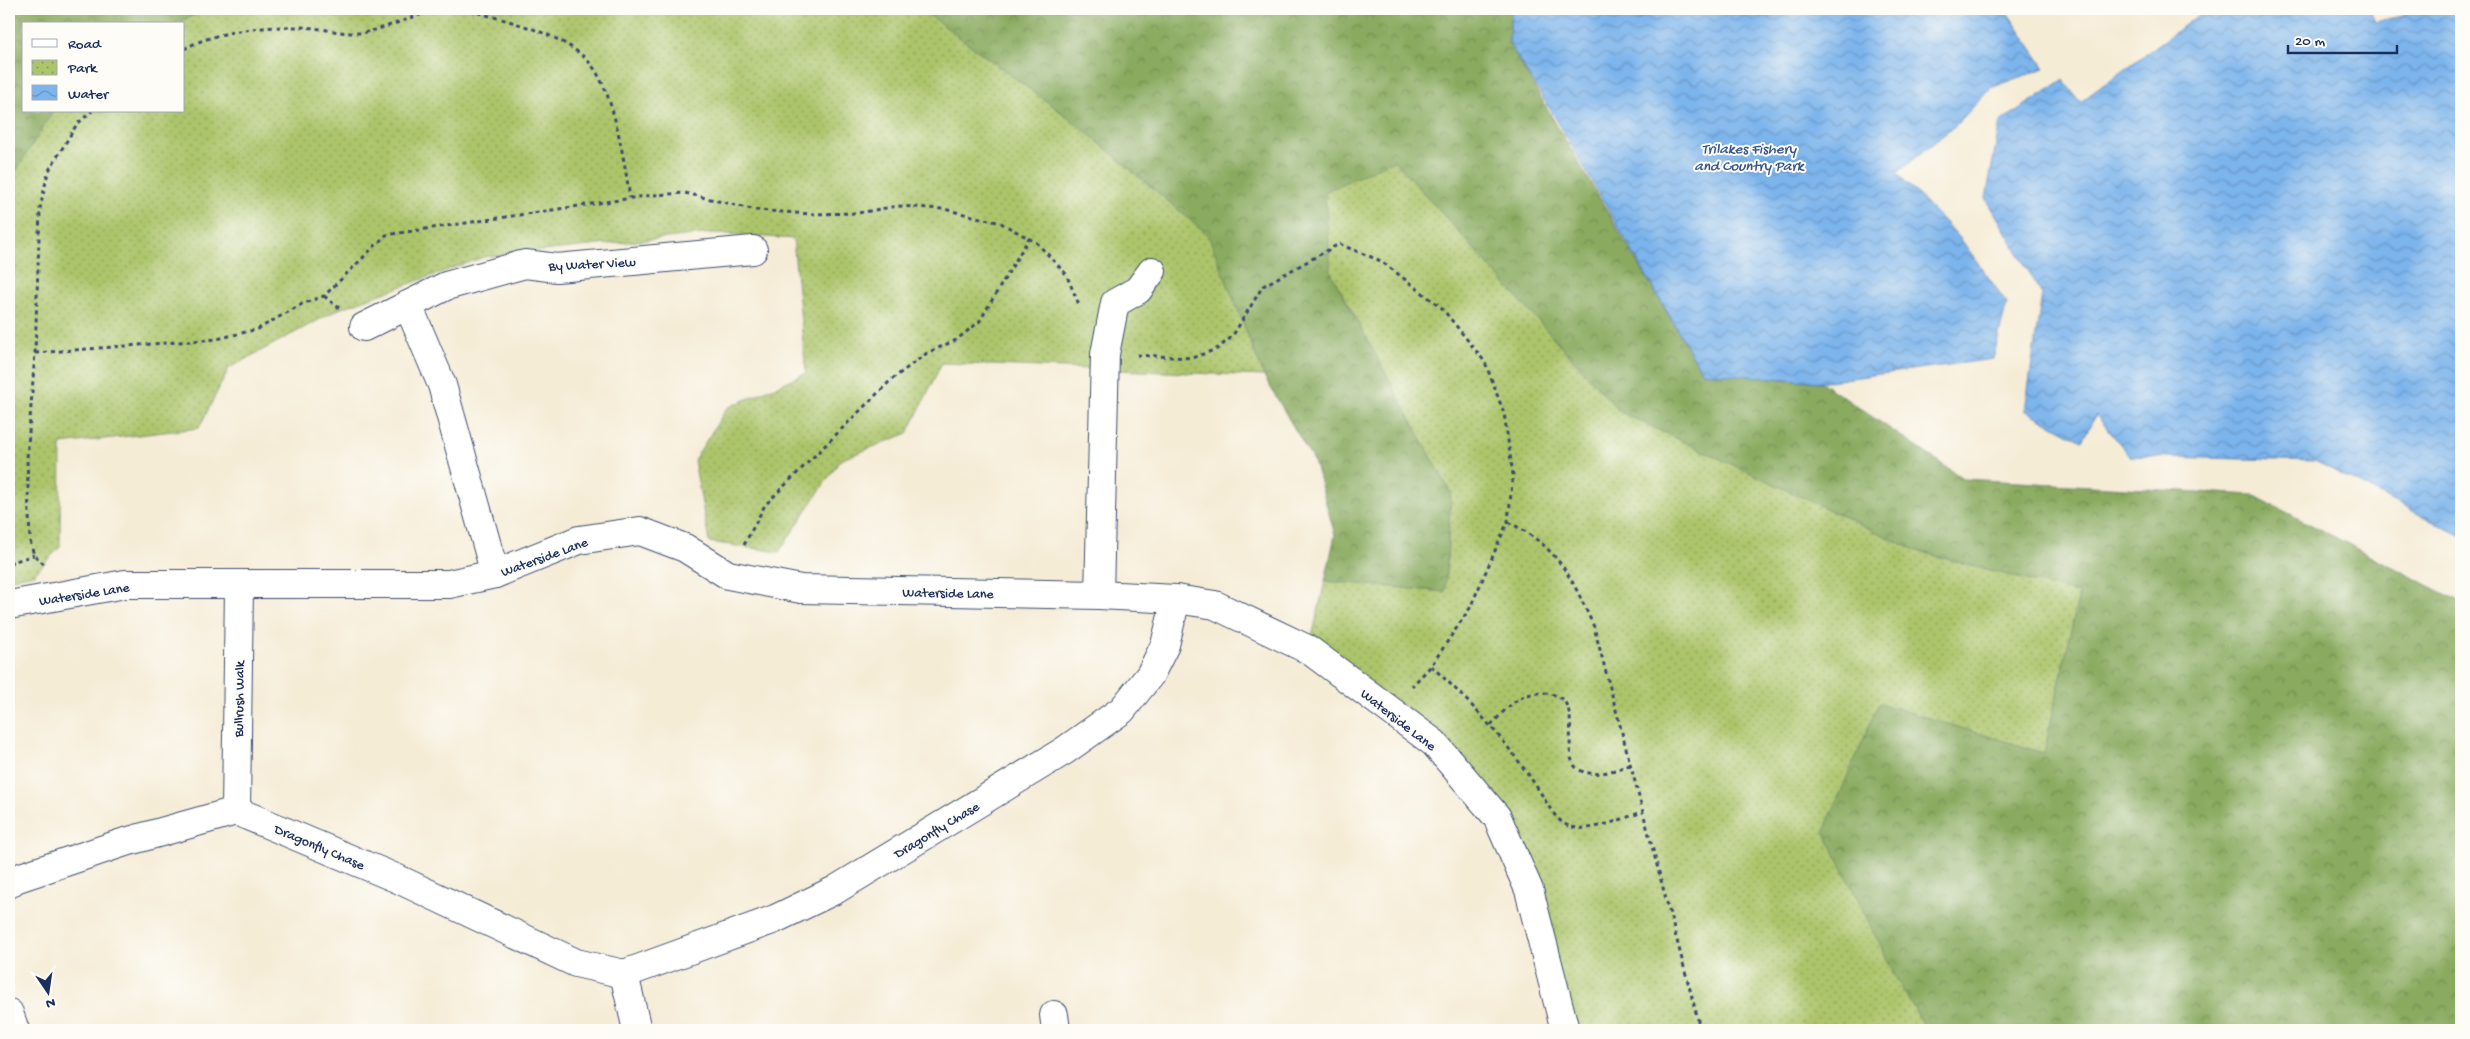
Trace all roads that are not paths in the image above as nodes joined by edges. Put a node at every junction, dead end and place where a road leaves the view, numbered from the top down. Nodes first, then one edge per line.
1 (754, 250) dead end
2 (1152, 272) dead end
3 (408, 305) junction
4 (364, 327) dead end
5 (495, 574) junction
6 (239, 586) junction
7 (1099, 595) junction
8 (1176, 599) junction
9 (9, 606) edge
10 (236, 811) junction
11 (9, 884) edge
12 (624, 974) junction
13 (9, 1013) edge
14 (15, 1030) edge
15 (637, 1030) edge
16 (1566, 1030) edge

1 - 3 street, By Water View
2 - 7 street
3 - 4 street, By Water View
3 - 5 street
5 - 6 street, Waterside Lane
5 - 7 street, Waterside Lane
6 - 9 street, Waterside Lane
6 - 10 street, Bullrush Walk
7 - 8 street, Waterside Lane
8 - 12 street, Dragonfly Chase
8 - 16 street, Waterside Lane
10 - 11 street
10 - 12 street, Dragonfly Chase
12 - 15 street
13 - 14 street

